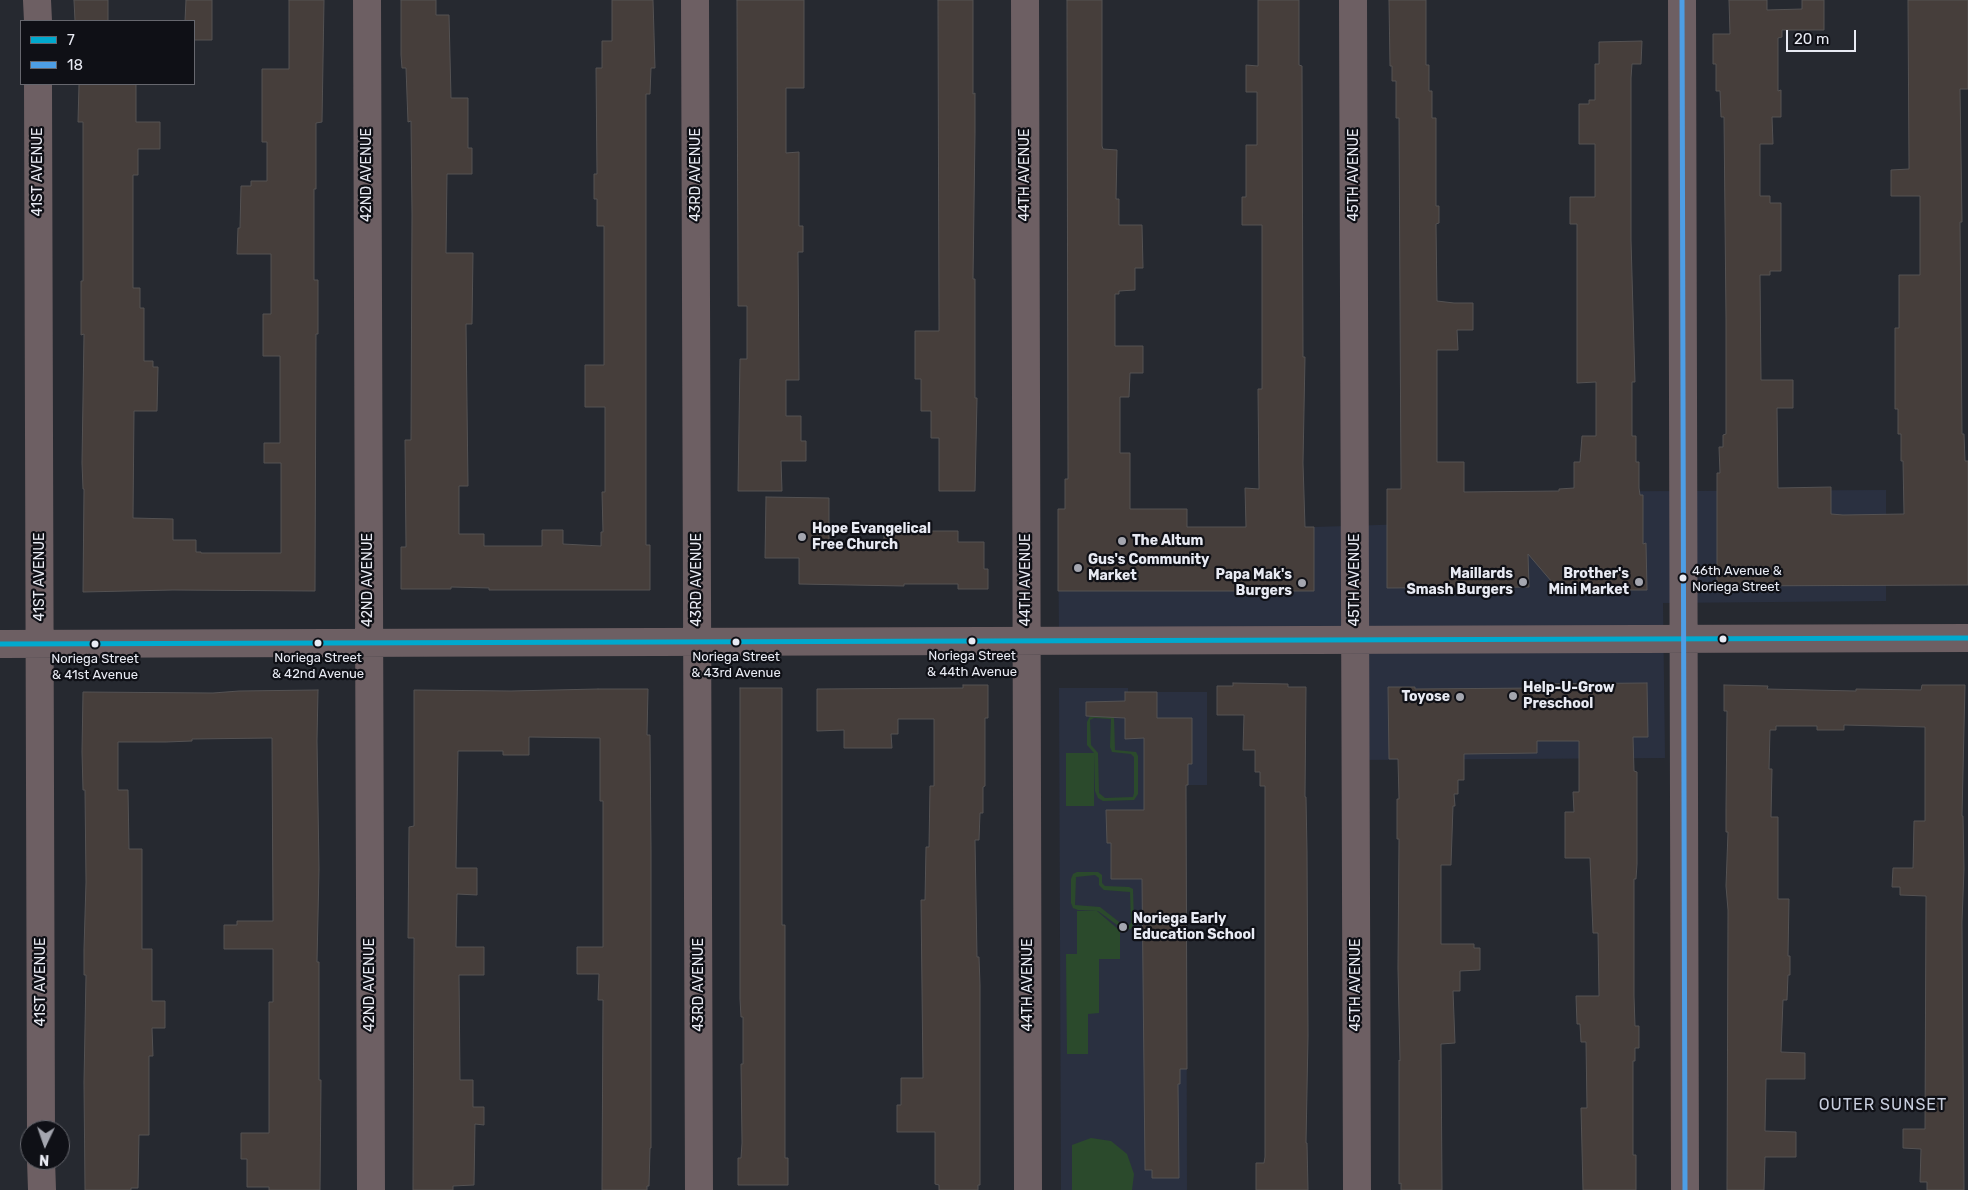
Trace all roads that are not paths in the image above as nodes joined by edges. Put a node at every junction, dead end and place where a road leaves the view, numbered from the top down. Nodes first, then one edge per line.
1 (38, 0) edge
2 (366, 0) edge
3 (695, 0) edge
4 (1025, 0) edge
5 (1353, 0) edge
6 (1682, 0) edge
7 (38, 20) edge
8 (38, 85) edge
9 (1684, 638) junction
10 (1968, 638) edge
11 (1355, 639) junction
12 (1026, 640) junction
13 (369, 642) junction
14 (698, 642) junction
15 (0, 644) edge
16 (40, 644) junction
17 (41, 1120) edge
18 (42, 1170) edge
19 (42, 1190) edge
20 (371, 1190) edge
21 (699, 1190) edge
22 (1028, 1190) edge
23 (1357, 1190) edge
24 (1685, 1190) edge

1 - 7 street
2 - 13 street, 42ND AVENUE
3 - 14 street, 43RD AVENUE
4 - 12 street, 44TH AVENUE
5 - 11 street, 45TH AVENUE
6 - 9 street
8 - 16 street, 41ST AVENUE
9 - 10 street
9 - 11 street
9 - 24 street
11 - 12 street
11 - 23 street, 45TH AVENUE
12 - 14 street
12 - 22 street, 44TH AVENUE
13 - 14 street
13 - 16 street
13 - 20 street, 42ND AVENUE
14 - 21 street, 43RD AVENUE
15 - 16 street
16 - 17 street, 41ST AVENUE
18 - 19 street

